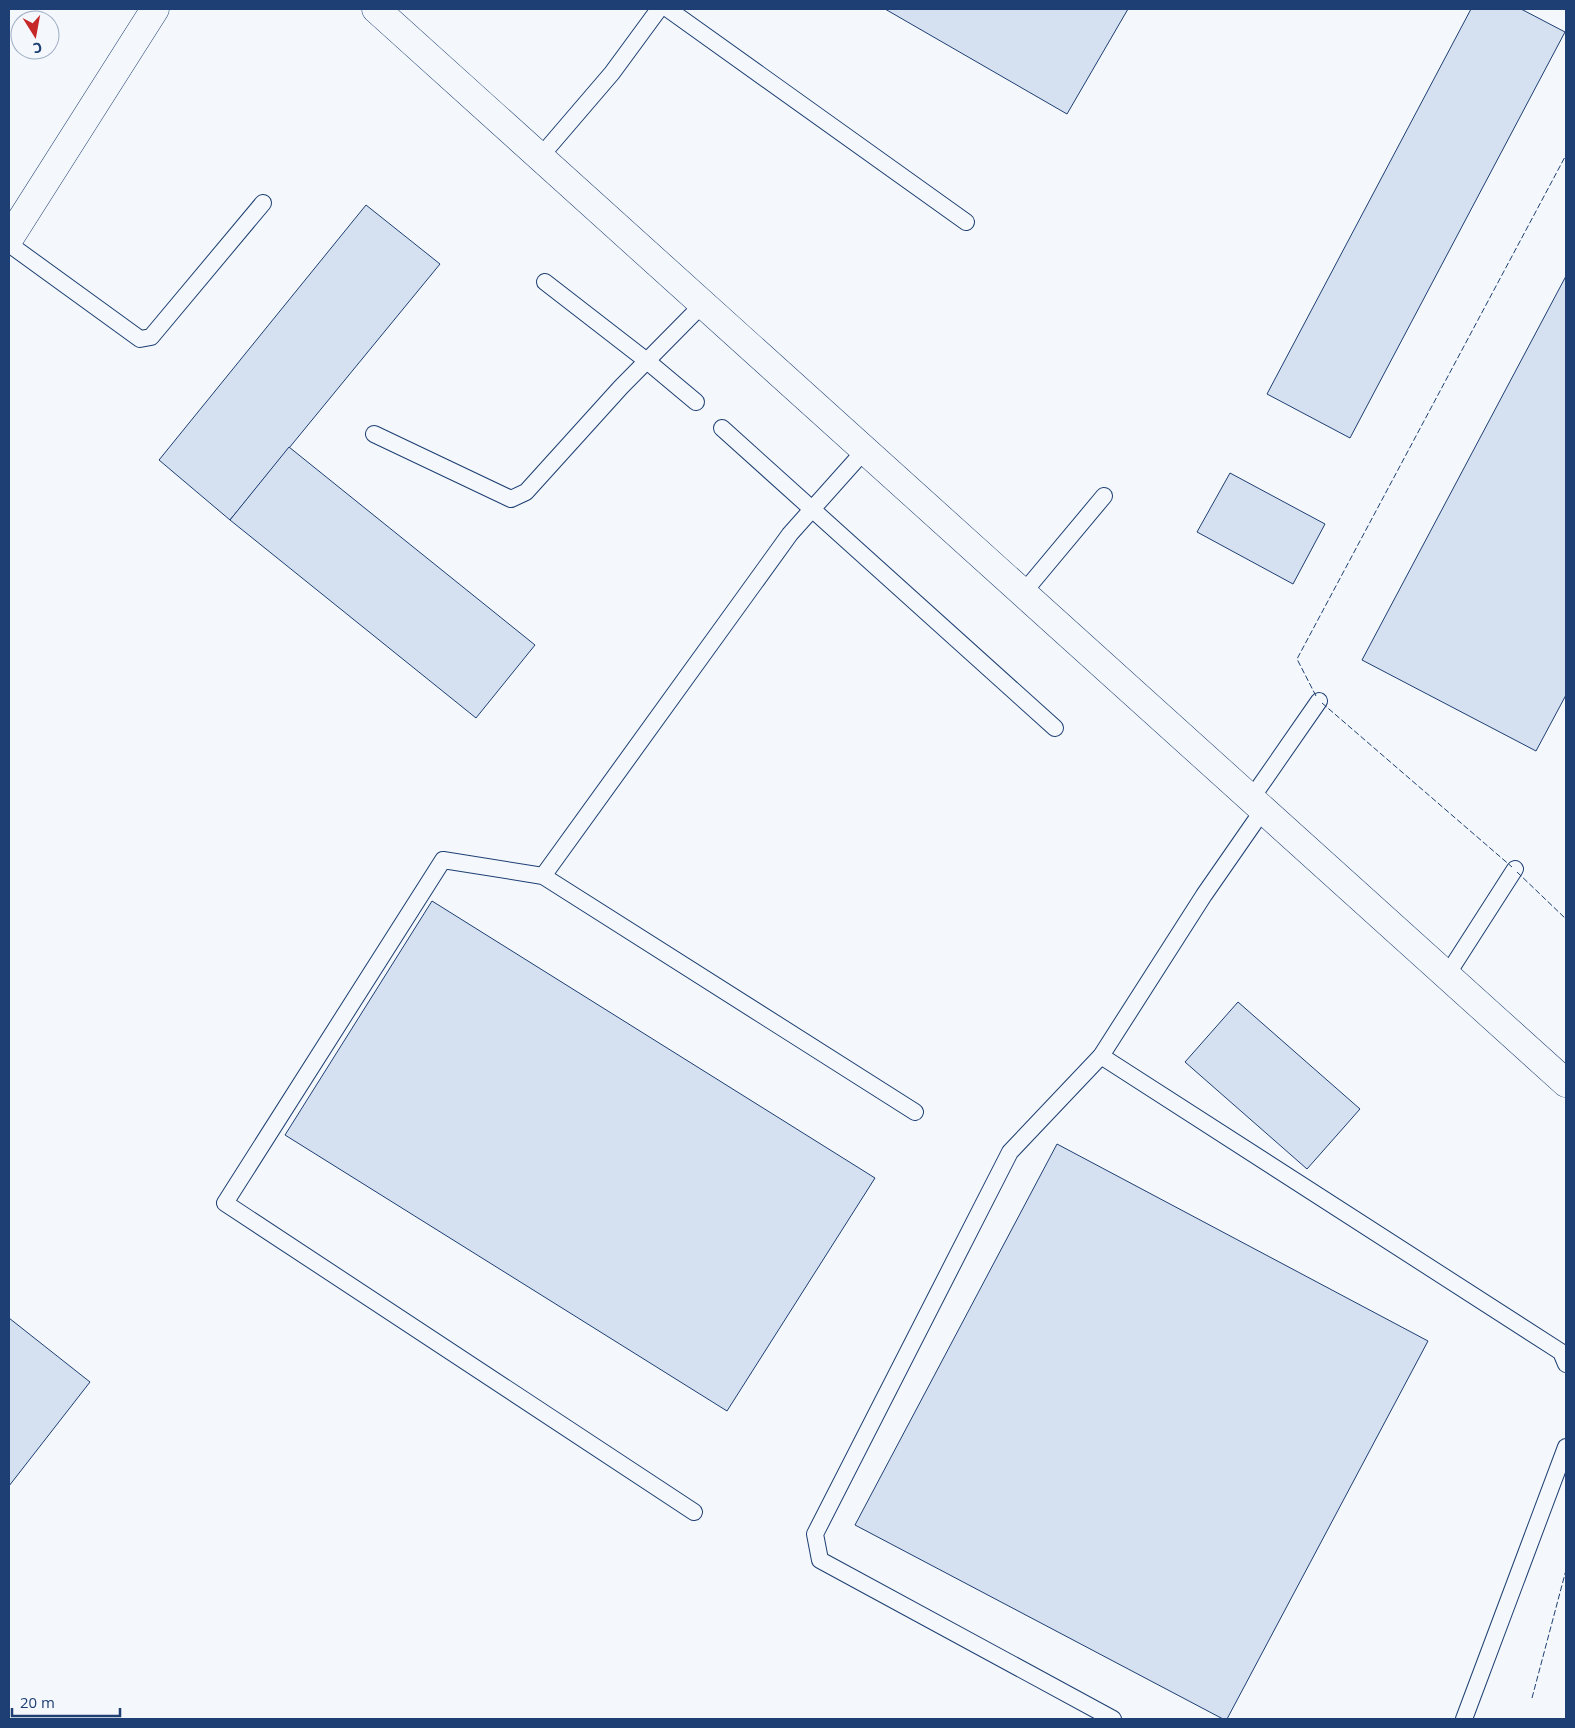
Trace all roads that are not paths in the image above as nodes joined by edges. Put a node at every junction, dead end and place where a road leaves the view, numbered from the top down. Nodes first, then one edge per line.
1 (155, 9) edge
2 (376, 9) edge
3 (659, 9) edge
4 (668, 9) edge
5 (540, 157) junction
6 (263, 203) dead end
7 (966, 222) dead end
8 (9, 239) edge
9 (9, 244) edge
10 (545, 282) dead end
11 (703, 304) junction
12 (648, 361) junction
13 (696, 402) dead end
14 (722, 428) dead end
15 (374, 434) dead end
16 (865, 450) junction
17 (1104, 496) dead end
18 (813, 509) junction
19 (1022, 593) junction
20 (1319, 700) dead end
21 (1055, 728) dead end
22 (1257, 804) junction
23 (1514, 869) dead end
24 (543, 876) junction
25 (1447, 975) junction
26 (1101, 1056) junction
27 (1566, 1083) edge
28 (915, 1112) dead end
29 (1566, 1364) edge
30 (1566, 1447) edge
31 (694, 1512) dead end
32 (1112, 1719) edge
33 (1464, 1719) edge

1 - 8 street
2 - 5 street
3 - 5 lane
4 - 7 lane
5 - 11 street
6 - 9 lane
10 - 12 lane
11 - 12 lane
11 - 16 street
12 - 13 lane
12 - 15 lane
14 - 18 lane
16 - 18 lane
16 - 19 street
17 - 19 lane
18 - 21 lane
18 - 24 lane
19 - 22 street
20 - 22 lane
22 - 25 street
22 - 26 lane
23 - 25 lane
24 - 28 lane
24 - 31 lane
25 - 27 street
26 - 29 lane
26 - 32 lane
30 - 33 lane

